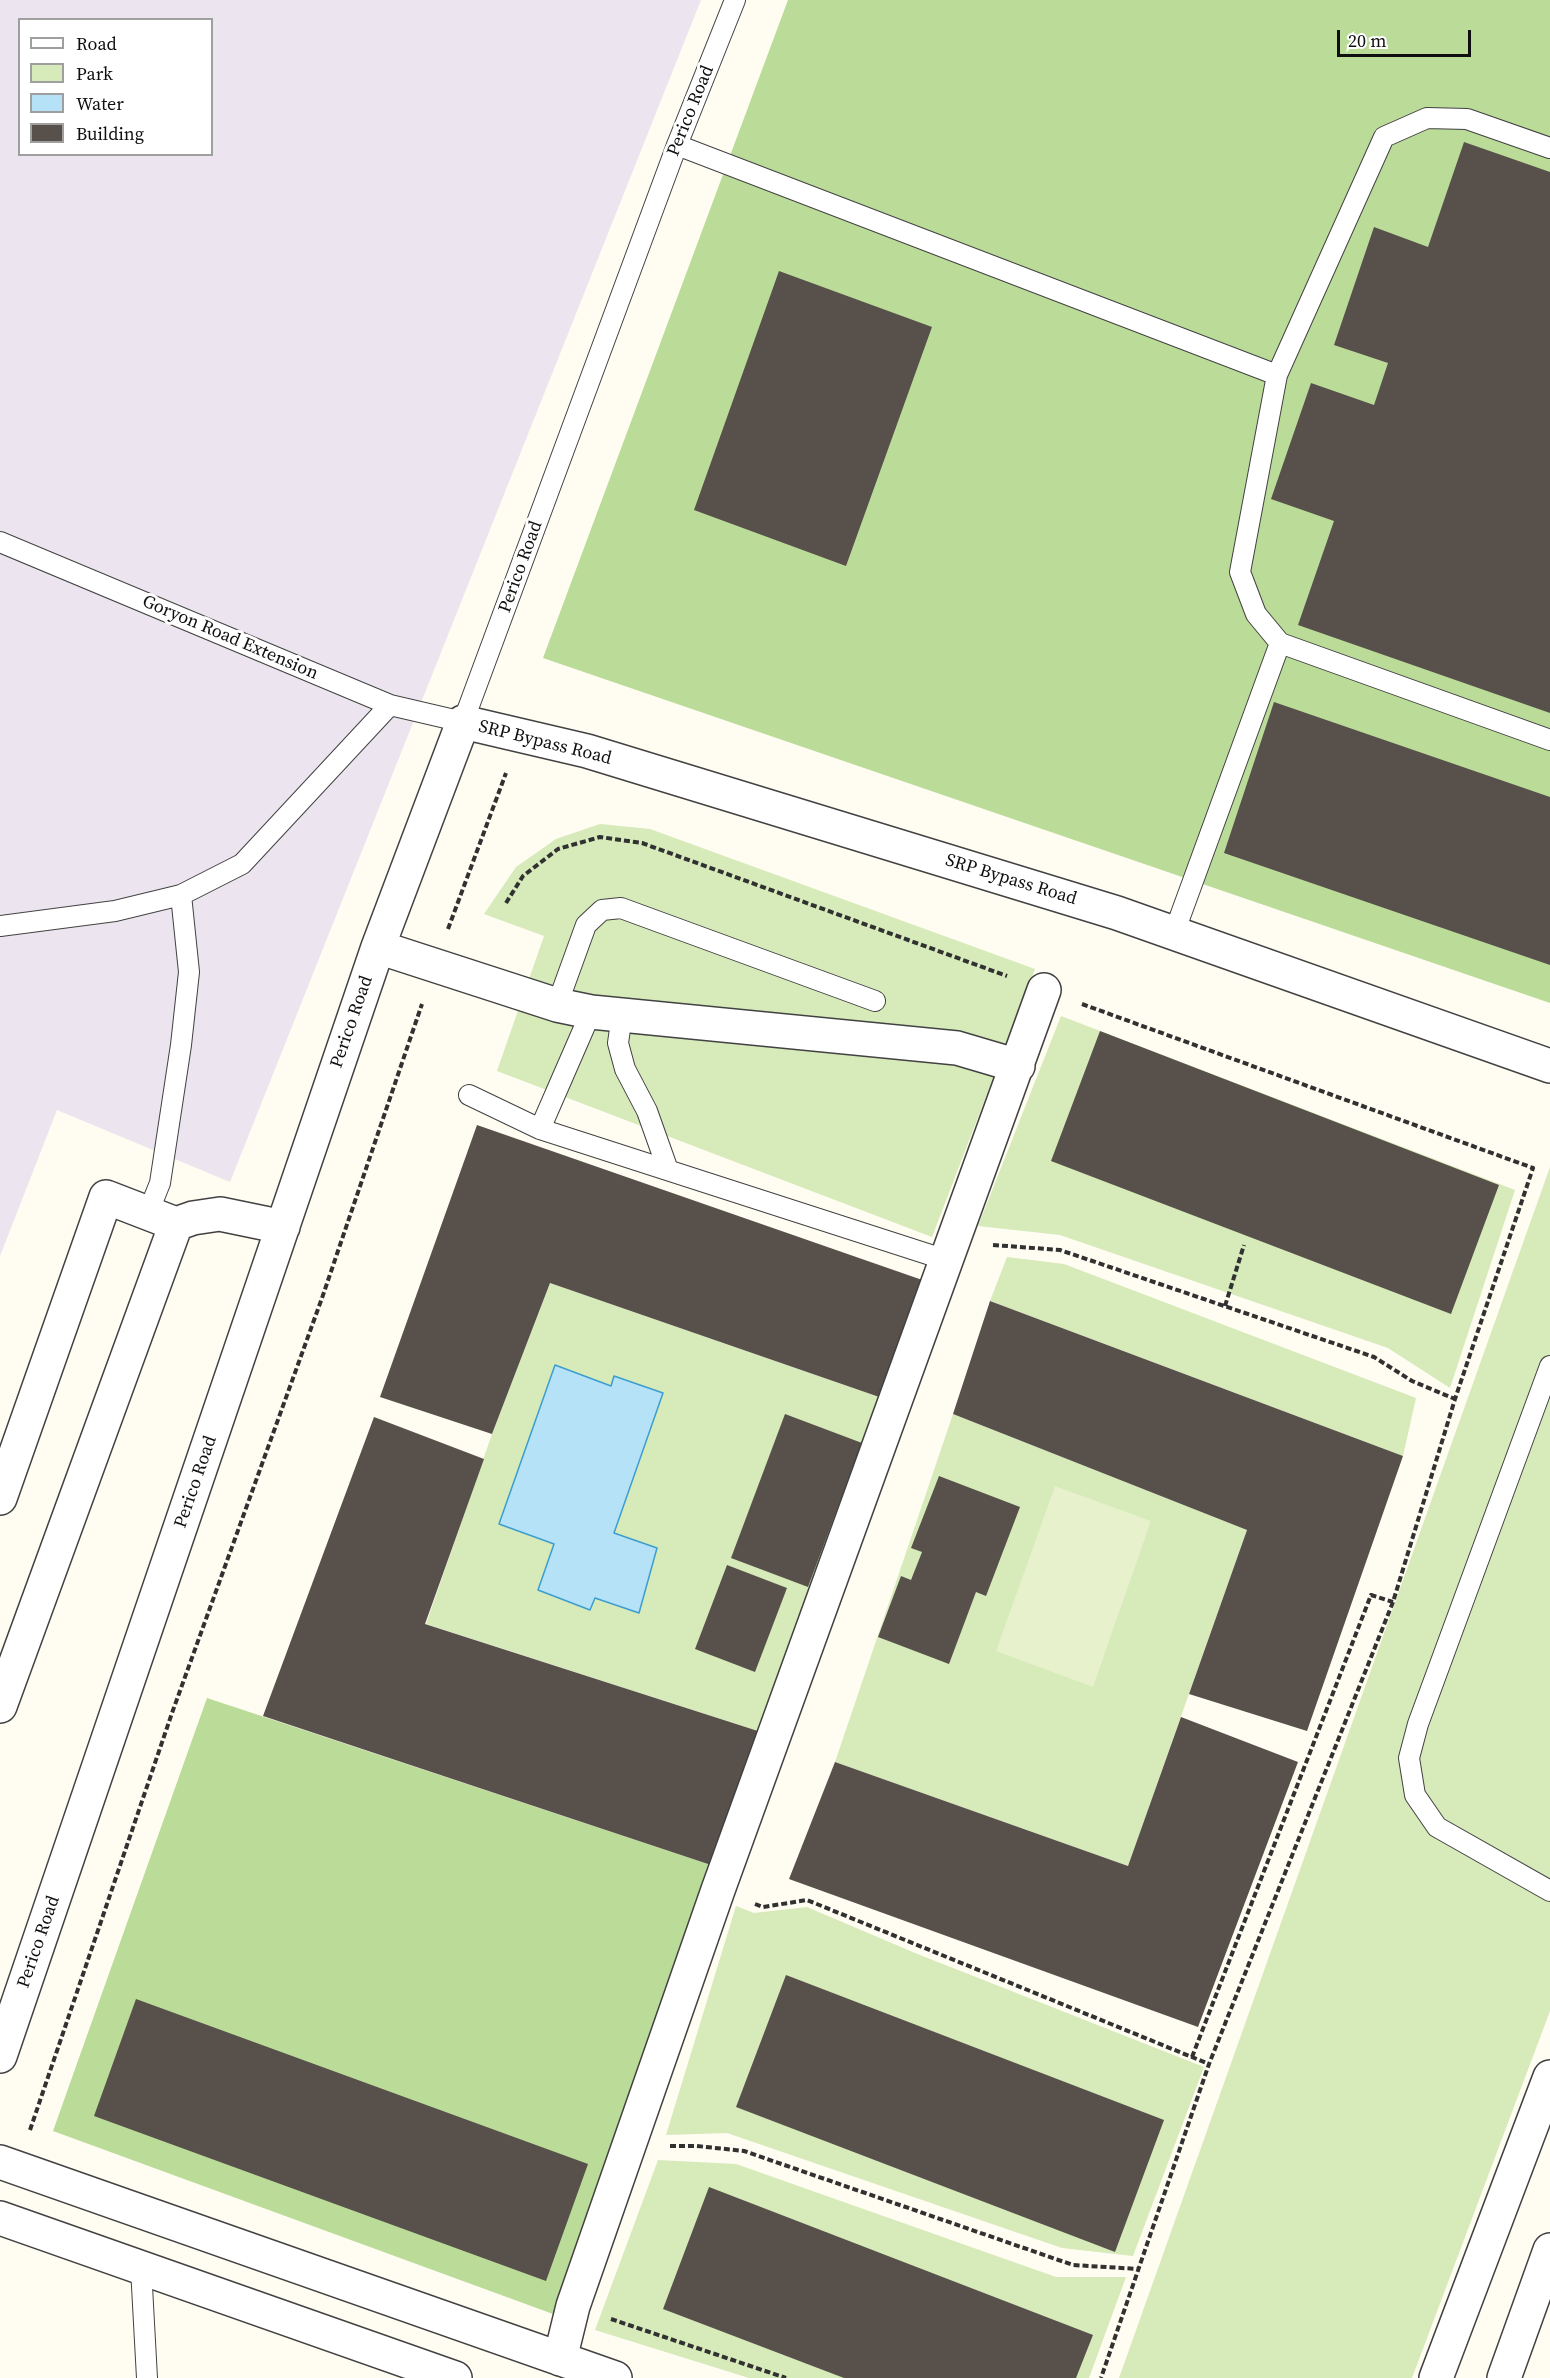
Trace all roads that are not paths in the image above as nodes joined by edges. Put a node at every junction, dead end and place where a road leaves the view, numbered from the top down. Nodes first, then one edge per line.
1 (735, 0) edge
2 (677, 144) junction
3 (1550, 148) edge
4 (1277, 375) junction
5 (0, 542) edge
6 (1280, 643) junction
7 (390, 705) junction
8 (463, 722) junction
9 (1550, 740) edge
10 (181, 895) junction
11 (0, 926) edge
12 (1174, 933) junction
13 (378, 947) junction
14 (1044, 990) road end
15 (875, 1001) dead end
16 (557, 1005) junction
17 (606, 1014) junction
18 (1018, 1066) junction
19 (1550, 1066) edge
20 (469, 1095) dead end
21 (540, 1129) junction
22 (668, 1170) junction
23 (162, 1219) junction
24 (283, 1227) junction
25 (950, 1251) junction
26 (1550, 1366) edge
27 (0, 1498) edge
28 (0, 1706) edge
29 (1550, 1891) edge
30 (0, 2056) edge
31 (1550, 2076) edge
32 (8, 2165) edge
33 (0, 2218) edge
34 (1550, 2250) edge
35 (141, 2268) junction
36 (560, 2359) junction
37 (147, 2378) edge
38 (455, 2378) edge
39 (615, 2378) edge
40 (1436, 2378) edge
41 (1504, 2378) edge

1 - 2 lane, Perico Road
2 - 4 lane
2 - 8 lane, Perico Road
3 - 4 lane
4 - 6 lane
5 - 7 lane, Goryon Road Extension
6 - 9 lane
6 - 12 lane
7 - 8 lane, Goryon Road Extension
7 - 10 lane
8 - 12 street, SRP Bypass Road
8 - 13 street, Perico Road
10 - 11 lane
10 - 23 lane
12 - 19 street, SRP Bypass Road
13 - 16 street
13 - 24 street, Perico Road
14 - 18 street
15 - 16 lane
16 - 17 street
17 - 18 street
17 - 21 lane
17 - 22 lane
18 - 25 street
20 - 21 lane
21 - 22 lane
22 - 25 lane
23 - 24 street
23 - 27 street
23 - 28 street
24 - 30 street, Perico Road
25 - 36 street
26 - 29 lane
31 - 40 street
32 - 36 street
33 - 35 street
34 - 41 street
35 - 37 lane
35 - 38 street
36 - 39 street

